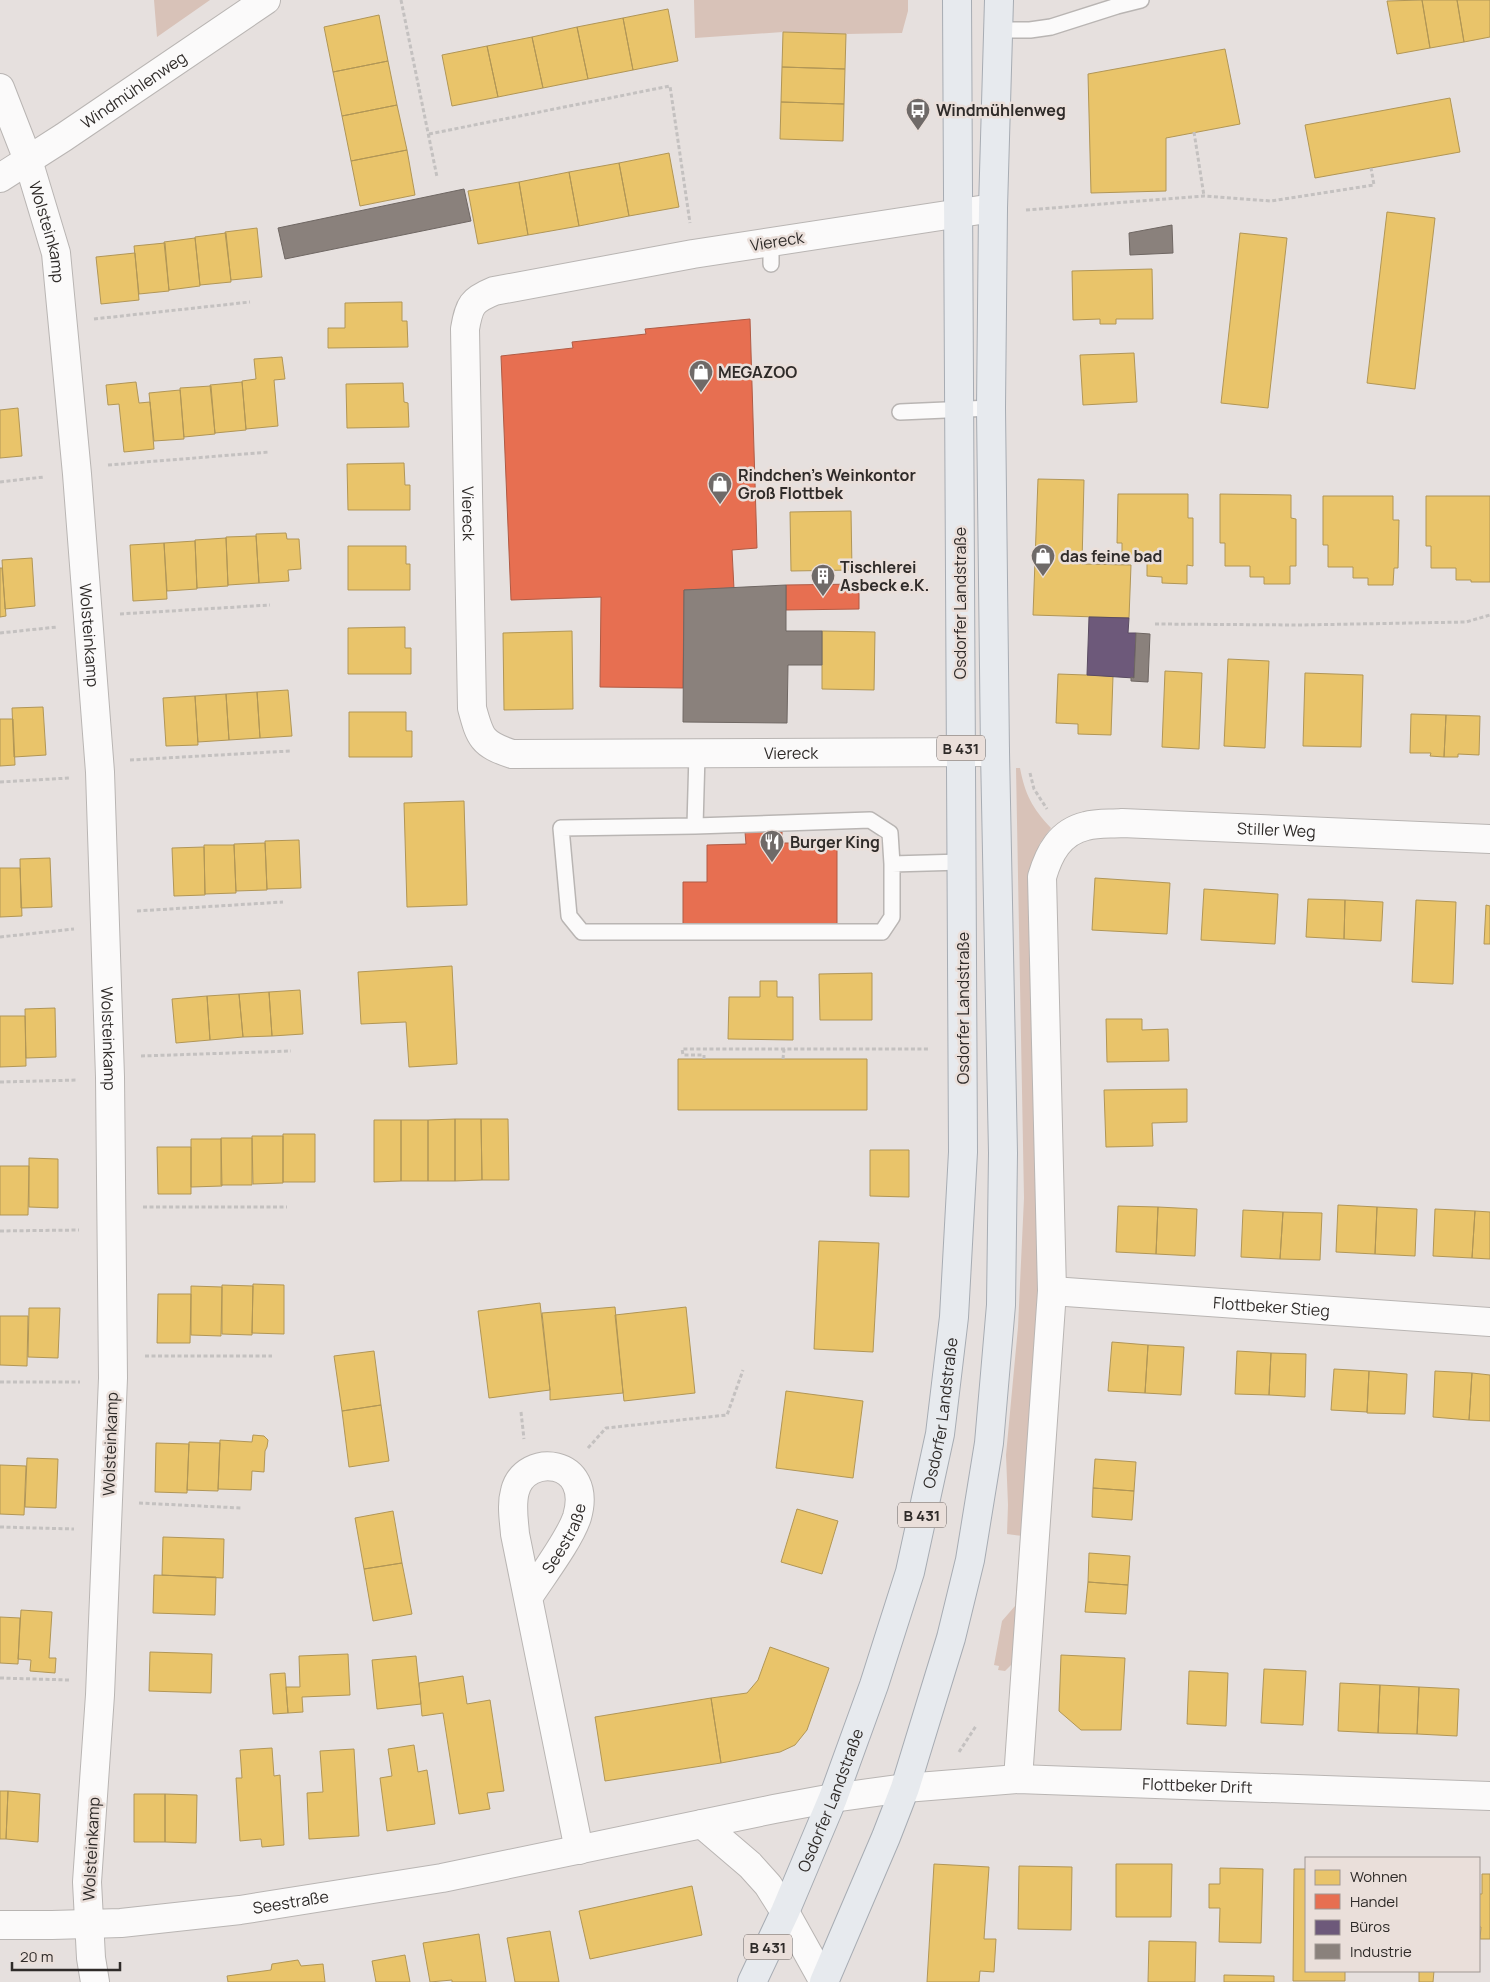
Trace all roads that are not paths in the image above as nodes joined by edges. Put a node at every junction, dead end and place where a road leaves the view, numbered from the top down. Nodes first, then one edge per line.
1 (266, 0) edge
2 (957, 0) edge
3 (999, 0) edge
4 (1141, 0) edge
5 (1117, 3) edge
6 (998, 30) junction
7 (0, 88) edge
8 (28, 160) junction
9 (0, 178) edge
10 (993, 208) junction
11 (957, 213) junction
12 (991, 408) junction
13 (958, 410) junction
14 (900, 412) dead end
15 (995, 752) junction
16 (961, 753) junction
17 (697, 754) junction
18 (695, 826) junction
19 (1490, 839) edge
20 (962, 862) junction
21 (892, 864) junction
22 (1052, 1290) junction
23 (1490, 1322) edge
24 (529, 1596) dead end
25 (1018, 1779) junction
26 (905, 1788) junction
27 (1490, 1796) edge
28 (833, 1798) junction
29 (702, 1824) junction
30 (579, 1850) junction
31 (785, 1912) junction
32 (88, 1924) junction
33 (0, 1925) edge
34 (95, 1982) edge
35 (752, 1982) edge
36 (824, 1982) edge

1 - 8 street, Windmühlenweg
2 - 11 main road, Osdorfer Landstraße / B 431
3 - 6 main road, Osdorfer Landstraße / B 431
4 - 5 lane
5 - 6 lane
6 - 10 main road, Osdorfer Landstraße / B 431
7 - 8 street, Wolsteinkamp
8 - 9 street, Windmühlenweg
8 - 32 street, Wolsteinkamp
10 - 11 street, Viereck
10 - 12 main road, Osdorfer Landstraße / B 431
11 - 13 main road, Osdorfer Landstraße / B 431
11 - 17 street, Viereck
12 - 13 lane
12 - 15 main road, Osdorfer Landstraße / B 431
13 - 14 lane
13 - 16 main road, Osdorfer Landstraße / B 431
15 - 16 street, Viereck
15 - 26 main road, Osdorfer Landstraße / B 431
16 - 17 street, Viereck
16 - 20 main road, Osdorfer Landstraße / B 431
17 - 18 lane
18 - 21 lane
18 - 21 lane
19 - 22 street, Stiller Weg
20 - 21 lane
20 - 28 main road, Osdorfer Landstraße / B 431
22 - 23 street, Flottbeker Stieg
22 - 25 street
24 - 30 street
25 - 26 street, Flottbeker Drift
25 - 27 street, Flottbeker Drift
26 - 28 street, Seestraße
26 - 36 main road, Osdorfer Landstraße / B 431
28 - 29 street, Seestraße
28 - 31 main road, Osdorfer Landstraße / B 431
29 - 30 street, Seestraße
29 - 31 street
30 - 32 street, Seestraße
31 - 35 main road, Osdorfer Landstraße / B 431
31 - 36 street
32 - 33 street, Seestraße
32 - 34 street, Wolsteinkamp

